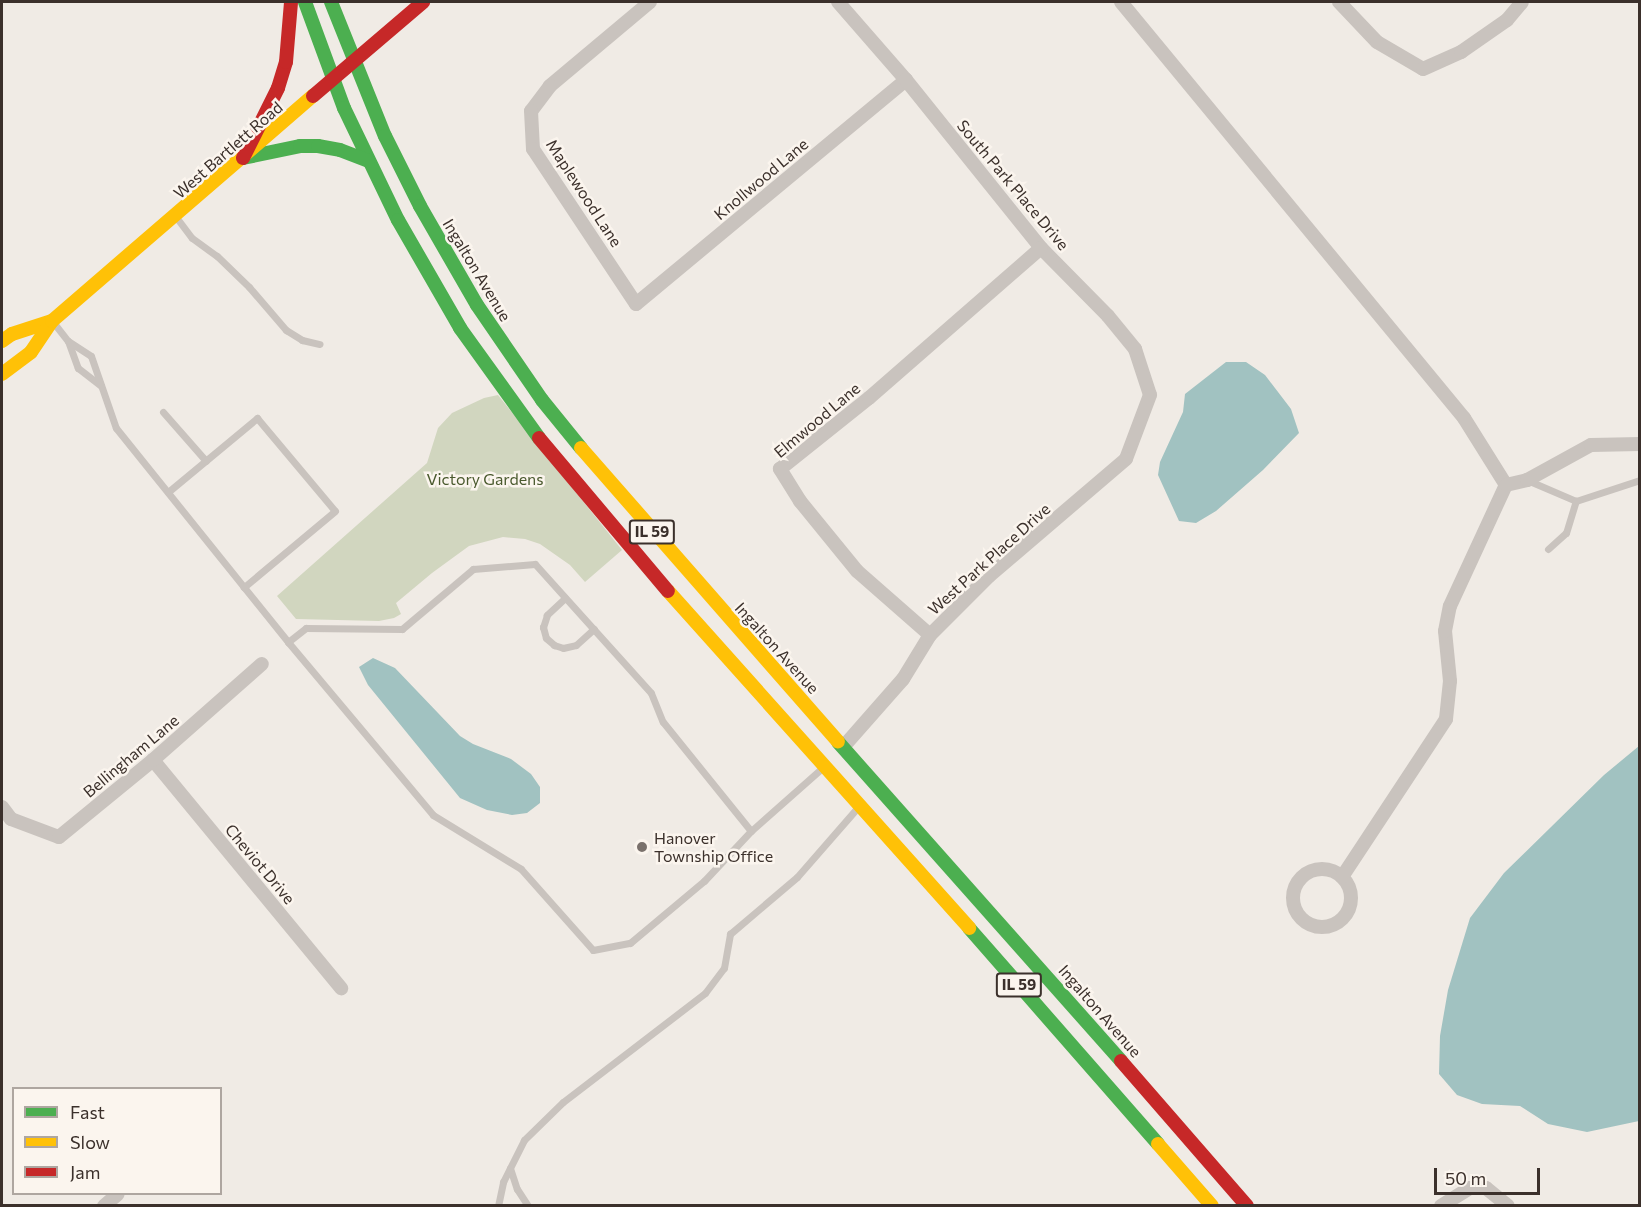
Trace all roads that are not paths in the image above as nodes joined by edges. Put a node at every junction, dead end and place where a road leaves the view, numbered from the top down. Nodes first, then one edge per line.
1 (291, 2) edge
2 (304, 2) edge
3 (331, 2) edge
4 (423, 2) edge
5 (650, 2) edge
6 (838, 2) edge
7 (1121, 2) edge
8 (1339, 2) edge
9 (1522, 2) edge
10 (354, 61) junction
11 (333, 80) junction
12 (906, 80) junction
13 (243, 158) junction
14 (368, 161) junction
15 (176, 217) junction
16 (1041, 248) junction
17 (636, 304) joint
18 (52, 321) junction
19 (68, 341) junction
20 (2, 342) edge
21 (320, 344) dead end
22 (2, 374) edge
23 (103, 387) junction
24 (1150, 395) joint
25 (163, 412) dead end
26 (1640, 444) edge
27 (206, 461) junction
28 (1527, 480) junction
29 (1640, 480) edge
30 (1506, 484) junction
31 (168, 492) junction
32 (1576, 501) junction
33 (1548, 549) dead end
34 (244, 587) junction
35 (565, 598) junction
36 (594, 629) junction
37 (930, 635) junction
38 (288, 642) junction
39 (262, 664) dead end
40 (843, 747) junction
41 (153, 760) junction
42 (824, 765) junction
43 (860, 805) junction
44 (2, 807) edge
45 (751, 831) junction
46 (1342, 877) junction
47 (341, 988) dead end
48 (510, 1168) junction
49 (117, 1195) edge
50 (104, 1206) edge
51 (498, 1206) edge
52 (528, 1206) edge
53 (1212, 1206) edge
54 (1247, 1206) edge
55 (1440, 1206) edge
56 (1508, 1206) edge

1 - 13 main road
2 - 11 main road, IL 59
3 - 10 main road, IL 59
4 - 10 main road, West Bartlett Road
5 - 17 street, Maplewood Lane
6 - 12 street, South Park Place Drive
7 - 30 street
8 - 9 street
10 - 11 main road, West Bartlett Road
10 - 40 main road, Ingalton Avenue / IL 59
11 - 13 main road, West Bartlett Road
11 - 14 main road, IL 59
12 - 16 street, South Park Place Drive
12 - 17 street, Knollwood Lane
13 - 14 main road
13 - 15 main road, West Bartlett Road
14 - 42 main road, IL 59
15 - 18 main road, West Bartlett Road
15 - 21 lane
16 - 24 street, South Park Place Drive
16 - 37 street, Elmwood Lane
18 - 19 lane
18 - 20 main road, West Bartlett Road
18 - 22 main road, West Bartlett Road
19 - 23 lane
19 - 23 lane
23 - 31 lane
24 - 37 street, West Park Place Drive
25 - 27 lane
26 - 28 street
27 - 31 lane
27 - 34 lane
28 - 30 street
28 - 32 lane
29 - 32 lane
30 - 46 street
31 - 34 lane
32 - 33 lane
34 - 38 lane
35 - 36 lane
35 - 36 lane
35 - 38 lane
36 - 45 lane
37 - 40 street, West Park Place Drive
38 - 45 lane
39 - 41 street, Bellingham Lane
40 - 42 main road
40 - 54 main road, Ingalton Avenue / IL 59
41 - 44 street, Bellingham Lane
41 - 47 street, Cheviot Drive
42 - 43 main road, IL 59
42 - 45 lane
43 - 48 lane
43 - 53 main road, IL 59
46 - 46 street
48 - 51 lane
48 - 52 lane
49 - 50 street
55 - 56 street

